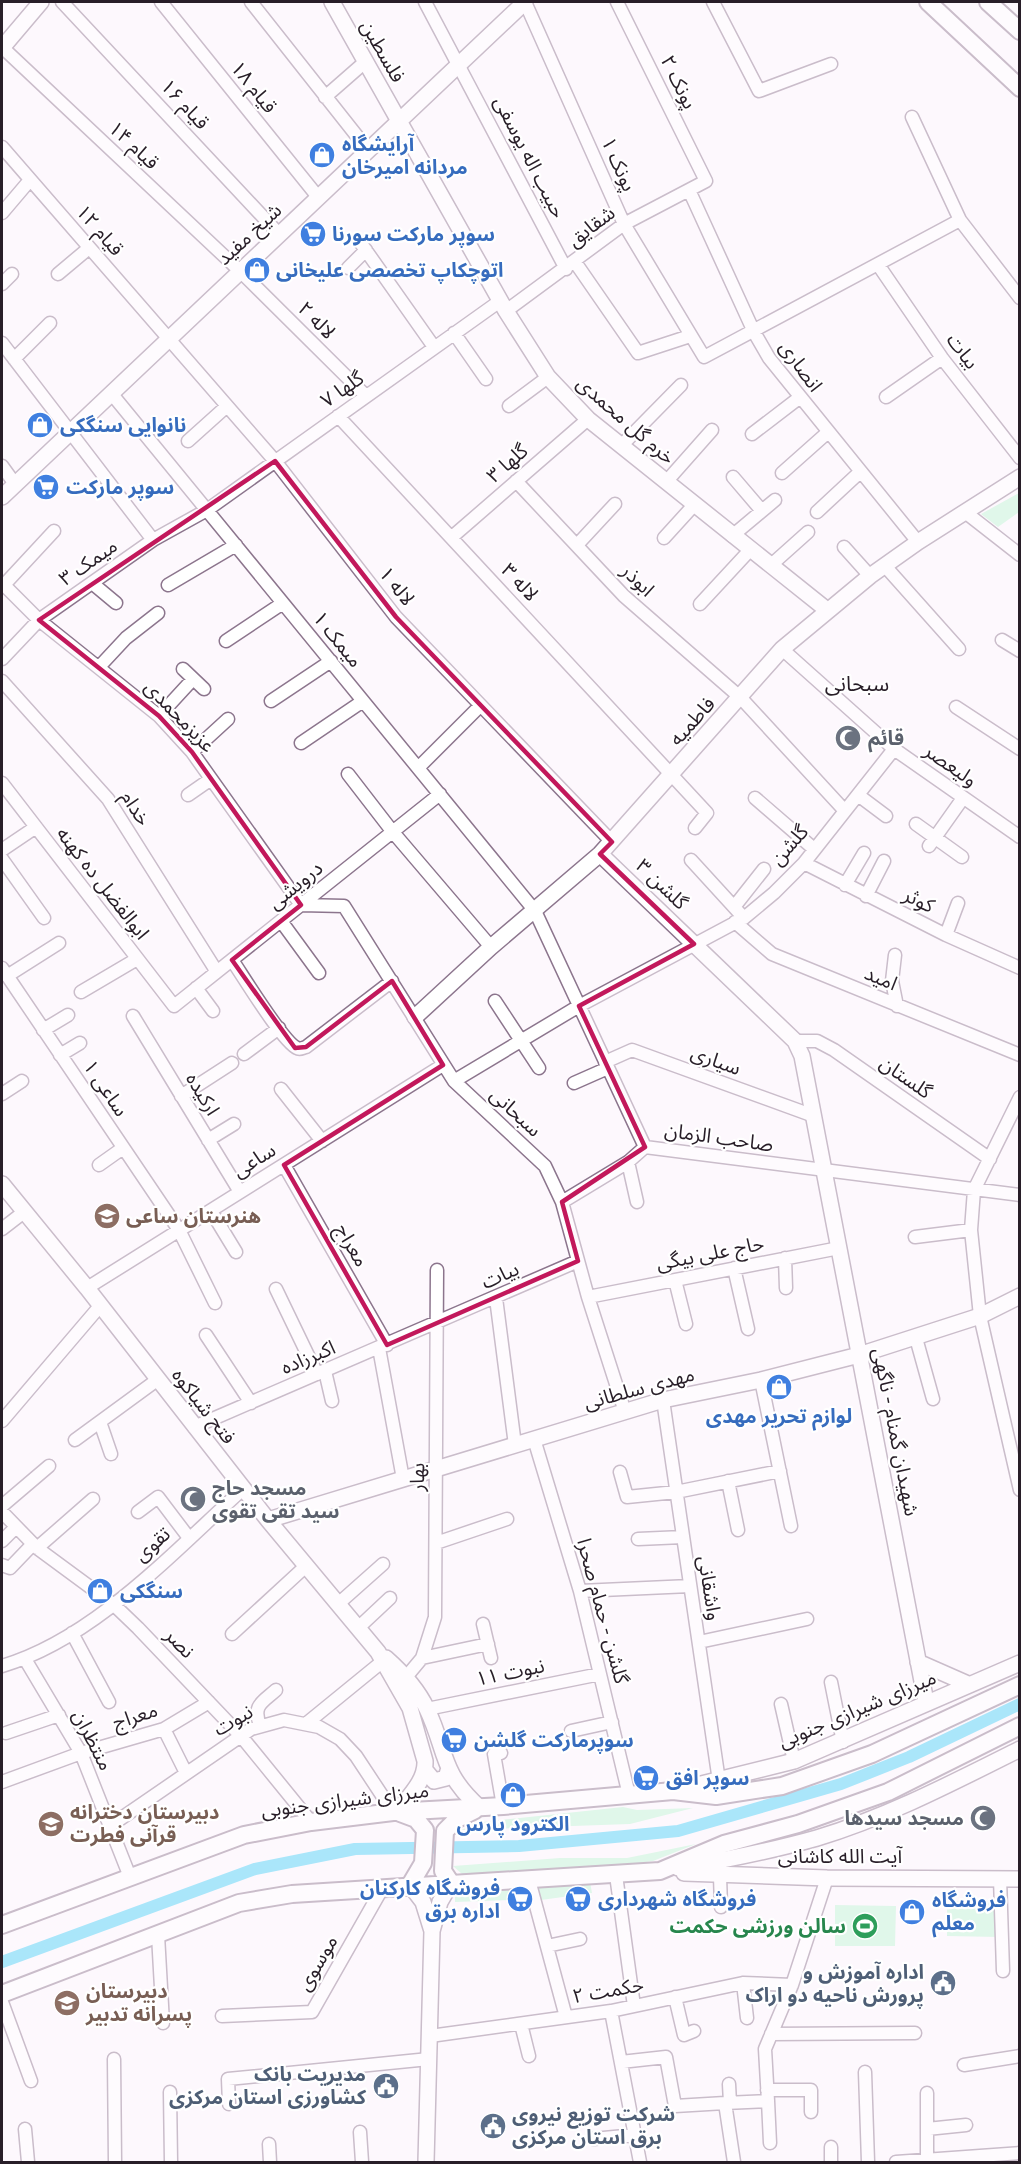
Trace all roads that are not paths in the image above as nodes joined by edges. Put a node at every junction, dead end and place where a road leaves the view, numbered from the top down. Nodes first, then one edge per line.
1 (42, 2) edge
2 (62, 2) edge
3 (160, 2) edge
4 (251, 2) edge
5 (332, 2) edge
6 (425, 2) edge
7 (617, 2) edge
8 (713, 2) edge
9 (928, 2) edge
10 (988, 2) edge
11 (521, 3) edge
12 (1020, 31) edge
13 (2, 48) edge
14 (365, 62) junction
15 (459, 63) junction
16 (831, 64) dead end
17 (1020, 88) edge
18 (325, 97) junction
19 (912, 117) dead end
20 (399, 120) junction
21 (2, 147) edge
22 (368, 150) junction
23 (30, 180) junction
24 (706, 181) joint
25 (689, 190) junction
26 (318, 197) junction
27 (2, 213) edge
28 (960, 219) junction
29 (624, 224) junction
30 (279, 234) junction
31 (89, 248) junction
32 (570, 266) junction
33 (879, 266) junction
34 (348, 268) dead end
35 (240, 271) junction
36 (12, 274) dead end
37 (58, 274) dead end
38 (2, 284) edge
39 (1019, 296) edge
40 (503, 306) junction
41 (50, 323) dead end
42 (754, 332) junction
43 (454, 333) junction
44 (690, 336) junction
45 (168, 339) junction
46 (2, 343) edge
47 (434, 347) junction
48 (942, 358) junction
49 (14, 359) junction
50 (548, 377) junction
51 (486, 379) dead end
52 (681, 385) dead end
53 (111, 393) junction
54 (366, 396) junction
55 (886, 397) dead end
56 (799, 398) junction
57 (227, 406) junction
58 (509, 406) dead end
59 (338, 416) junction
60 (588, 419) junction
61 (712, 430) dead end
62 (70, 431) junction
63 (827, 433) junction
64 (752, 434) dead end
65 (188, 441) dead end
66 (621, 446) junction
67 (1020, 458) edge
68 (275, 461) junction
69 (2, 466) edge
70 (860, 472) junction
71 (782, 473) dead end
72 (733, 477) dead end
73 (1020, 477) edge
74 (516, 481) junction
75 (666, 482) junction
76 (15, 484) junction
77 (2, 496) edge
78 (775, 500) dead end
79 (615, 504) dead end
80 (694, 505) junction
81 (207, 510) junction
82 (762, 511) junction
83 (817, 512) dead end
84 (965, 512) junction
85 (54, 531) dead end
86 (808, 532) dead end
87 (732, 536) junction
88 (452, 537) junction
89 (664, 538) dead end
90 (153, 540) junction
91 (918, 542) junction
92 (236, 545) junction
93 (576, 545) junction
94 (844, 547) dead end
95 (750, 550) junction
96 (1020, 555) edge
97 (770, 566) junction
98 (885, 566) junction
99 (870, 576) junction
100 (92, 583) junction
101 (3, 584) edge
102 (168, 585) dead end
103 (116, 603) dead end
104 (283, 603) junction
105 (700, 604) dead end
106 (827, 610) junction
107 (158, 613) dead end
108 (39, 620) junction
109 (226, 640) dead end
110 (1002, 640) dead end
111 (782, 649) junction
112 (959, 649) dead end
113 (1020, 651) edge
114 (2, 659) edge
115 (331, 661) junction
116 (99, 667) junction
117 (183, 669) dead end
118 (193, 679) junction
119 (2, 681) edge
120 (204, 689) dead end
121 (741, 698) junction
122 (271, 701) dead end
123 (363, 701) junction
124 (480, 706) junction
125 (956, 707) dead end
126 (159, 716) junction
127 (228, 719) dead end
128 (301, 743) dead end
129 (894, 749) junction
130 (1020, 749) edge
131 (192, 752) junction
132 (422, 764) dead end
133 (348, 774) dead end
134 (672, 776) junction
135 (212, 779) junction
136 (2, 783) edge
137 (440, 794) junction
138 (188, 795) dead end
139 (858, 795) junction
140 (755, 798) dead end
141 (963, 798) junction
142 (845, 811) junction
143 (886, 816) dead end
144 (916, 824) dead end
145 (36, 827) junction
146 (696, 828) dead end
147 (392, 831) junction
148 (1020, 837) edge
149 (612, 842) junction
150 (932, 842) junction
151 (814, 849) junction
152 (2, 850) edge
153 (864, 853) dead end
154 (600, 854) junction
155 (962, 857) dead end
156 (2, 859) edge
157 (692, 860) dead end
158 (884, 861) dead end
159 (804, 863) junction
160 (764, 869) dead end
161 (845, 885) junction
162 (866, 896) junction
163 (958, 903) dead end
164 (301, 905) junction
165 (734, 907) junction
166 (535, 910) junction
167 (44, 918) dead end
168 (740, 920) junction
169 (281, 921) junction
170 (946, 935) junction
171 (59, 943) dead end
172 (694, 944) junction
173 (491, 947) junction
174 (895, 956) dead end
175 (137, 959) junction
176 (232, 960) junction
177 (1020, 968) edge
178 (4, 972) edge
179 (217, 972) junction
180 (319, 973) dead end
181 (392, 981) junction
182 (196, 988) junction
183 (81, 992) dead end
184 (495, 1001) dead end
185 (174, 1006) joint
186 (579, 1006) junction
187 (897, 1006) junction
188 (213, 1011) dead end
189 (68, 1015) dead end
190 (133, 1016) dead end
191 (415, 1017) junction
192 (279, 1028) junction
193 (43, 1030) junction
194 (521, 1041) junction
195 (795, 1041) junction
196 (80, 1043) dead end
197 (244, 1054) dead end
198 (60, 1055) junction
199 (1020, 1055) edge
200 (232, 1063) dead end
201 (443, 1065) junction
202 (607, 1065) junction
203 (539, 1068) dead end
204 (22, 1081) dead end
205 (454, 1081) junction
206 (574, 1083) dead end
207 (281, 1089) dead end
208 (2, 1094) edge
209 (181, 1096) junction
210 (1020, 1097) edge
211 (814, 1116) junction
212 (234, 1124) dead end
213 (208, 1140) junction
214 (322, 1141) junction
215 (645, 1147) junction
216 (123, 1148) junction
217 (990, 1159) junction
218 (628, 1162) junction
219 (99, 1165) dead end
220 (284, 1165) junction
221 (824, 1171) junction
222 (2, 1184) edge
223 (974, 1191) junction
224 (240, 1192) junction
225 (1020, 1195) edge
226 (562, 1202) junction
227 (637, 1202) dead end
228 (211, 1210) junction
229 (24, 1212) junction
230 (2, 1229) edge
231 (180, 1230) junction
232 (971, 1230) junction
233 (915, 1237) dead end
234 (839, 1248) junction
235 (236, 1252) dead end
236 (785, 1258) junction
237 (578, 1261) junction
238 (734, 1268) junction
239 (437, 1270) dead end
240 (675, 1280) junction
241 (87, 1288) junction
242 (276, 1288) dead end
243 (786, 1288) dead end
244 (1020, 1296) edge
245 (588, 1297) junction
246 (496, 1298) junction
247 (215, 1303) dead end
248 (100, 1305) junction
249 (980, 1316) junction
250 (437, 1324) junction
251 (686, 1324) dead end
252 (748, 1329) dead end
253 (206, 1335) dead end
254 (916, 1338) junction
255 (383, 1347) junction
256 (860, 1355) junction
257 (321, 1373) junction
258 (157, 1380) junction
259 (761, 1380) junction
260 (933, 1399) dead end
261 (663, 1400) junction
262 (332, 1401) dead end
263 (251, 1403) junction
264 (625, 1412) junction
265 (4, 1414) edge
266 (100, 1422) junction
267 (194, 1427) junction
268 (534, 1439) junction
269 (75, 1440) dead end
270 (516, 1445) junction
271 (111, 1454) dead end
272 (49, 1466) dead end
273 (437, 1468) junction
274 (780, 1470) junction
275 (620, 1472) dead end
276 (403, 1479) junction
277 (728, 1481) junction
278 (243, 1489) junction
279 (1020, 1490) edge
280 (676, 1492) junction
281 (93, 1499) dead end
282 (2, 1506) edge
283 (2, 1512) edge
284 (138, 1512) dead end
285 (507, 1519) dead end
286 (268, 1520) junction
287 (791, 1526) dead end
288 (16, 1527) junction
289 (738, 1530) dead end
290 (683, 1537) junction
291 (189, 1538) junction
292 (638, 1539) dead end
293 (2, 1541) edge
294 (436, 1543) junction
295 (35, 1546) junction
296 (383, 1564) dead end
297 (2, 1565) edge
298 (306, 1566) junction
299 (690, 1586) junction
300 (580, 1591) junction
301 (390, 1598) dead end
302 (113, 1604) junction
303 (338, 1604) junction
304 (807, 1619) dead end
305 (483, 1624) dead end
306 (358, 1628) junction
307 (72, 1633) junction
308 (232, 1634) dead end
309 (699, 1642) junction
310 (488, 1644) junction
311 (380, 1656) junction
312 (422, 1658) junction
313 (25, 1659) junction
314 (491, 1659) dead end
315 (918, 1662) junction
316 (1020, 1663) edge
317 (2, 1666) edge
318 (600, 1674) junction
319 (407, 1676) junction
320 (831, 1682) dead end
321 (968, 1684) junction
322 (1020, 1685) edge
323 (276, 1690) dead end
324 (109, 1702) dead end
325 (209, 1702) junction
326 (926, 1702) junction
327 (781, 1704) dead end
328 (427, 1709) junction
329 (59, 1715) junction
330 (612, 1722) junction
331 (308, 1723) junction
332 (260, 1725) junction
333 (1020, 1726) edge
334 (164, 1729) junction
335 (571, 1731) dead end
336 (6, 1733) dead end
337 (241, 1736) junction
338 (843, 1742) junction
339 (1020, 1749) edge
340 (81, 1753) junction
341 (501, 1753) dead end
342 (794, 1761) junction
343 (425, 1770) junction
344 (448, 1771) junction
345 (186, 1773) junction
346 (719, 1781) junction
347 (2, 1782) edge
348 (673, 1791) junction
349 (629, 1795) junction
350 (503, 1806) junction
351 (479, 1807) junction
352 (395, 1812) junction
353 (311, 1822) junction
354 (110, 1826) junction
355 (660, 1871) junction
356 (616, 1875) junction
357 (720, 1876) junction
358 (130, 1877) junction
359 (827, 1878) junction
360 (1000, 1878) junction
361 (1020, 1879) edge
362 (529, 1880) junction
363 (451, 1883) junction
364 (410, 1885) junction
365 (383, 1887) junction
366 (722, 1907) dead end
367 (2, 1925) edge
368 (432, 1931) junction
369 (158, 1935) junction
370 (580, 1939) dead end
371 (547, 1946) junction
372 (1003, 1971) dead end
373 (743, 1983) junction
374 (792, 1985) junction
375 (2, 1994) edge
376 (675, 1997) junction
377 (2, 2002) edge
378 (634, 2006) junction
379 (611, 2011) junction
380 (222, 2016) dead end
381 (566, 2017) junction
382 (747, 2018) dead end
383 (163, 2023) dead end
384 (521, 2024) junction
385 (694, 2031) dead end
386 (915, 2033) dead end
387 (771, 2034) junction
388 (430, 2036) junction
389 (530, 2056) dead end
390 (1020, 2056) edge
391 (114, 2059) dead end
392 (429, 2060) junction
393 (621, 2062) junction
394 (964, 2065) dead end
395 (865, 2072) dead end
396 (31, 2081) dead end
397 (729, 2084) dead end
398 (170, 2092) dead end
399 (927, 2093) dead end
400 (768, 2096) junction
401 (727, 2103) junction
402 (229, 2104) dead end
403 (811, 2112) dead end
404 (966, 2125) dead end
405 (25, 2129) dead end
406 (927, 2129) junction
407 (360, 2132) dead end
408 (635, 2135) junction
409 (593, 2139) dead end
410 (770, 2143) dead end
411 (269, 2144) dead end
412 (831, 2147) dead end
413 (1020, 2153) edge
414 (993, 2159) edge
415 (927, 2160) junction
416 (28, 2163) edge
417 (115, 2163) edge
418 (171, 2163) edge
419 (270, 2163) edge
420 (362, 2163) edge
421 (426, 2163) edge
422 (640, 2163) edge
423 (734, 2163) edge
424 (831, 2163) edge
425 (868, 2163) edge
426 (896, 2163) edge

1 - 13 street
2 - 30 street, قیام ۱۶
3 - 26 street, قیام ۱۸
4 - 18 street
5 - 14 street, فلسطین
6 - 15 street, حبیب اله یوسفی
7 - 24 street, پونک ۲
8 - 16 street
9 - 17 main road
10 - 12 main road
11 - 15 street, شیخ مفید
11 - 29 street, پونک ۱
13 - 35 street, قیام ۱۴
14 - 18 street
14 - 20 street, فلسطین
15 - 20 street, شیخ مفید
15 - 32 street, حبیب اله یوسفی
18 - 22 street
19 - 28 street
20 - 22 street, شیخ مفید
20 - 40 street, خرم گل محمدی
21 - 23 street, قیام ۱۲
22 - 26 street, شیخ مفید
23 - 27 street
23 - 31 street, قیام ۱۲
24 - 25 street, شقایق
25 - 29 street, شقایق
25 - 42 street, انصاری
26 - 30 street, شیخ مفید
28 - 33 street
28 - 39 street
29 - 32 street, شقایق
29 - 44 street, پونک ۱
30 - 35 street, شیخ مفید
31 - 37 street
31 - 45 street, قیام ۱۲
32 - 40 street, شقایق
32 - 44 street, حبیب اله یوسفی
33 - 42 street
33 - 48 street, بیات
34 - 47 street
35 - 45 street, شیخ مفید
35 - 54 street, لاله ۲
36 - 38 street
40 - 43 street, گلها ۷
40 - 50 street, خرم گل محمدی
41 - 49 street
42 - 44 street, پونک ۱
42 - 56 street, انصاری
43 - 47 street, گلها ۷
43 - 51 street
45 - 53 street, شیخ مفید
45 - 57 street, لاله ۱
46 - 49 street
47 - 54 street, گلها ۷
48 - 55 street
48 - 67 street, بیات
49 - 62 street
50 - 58 street
50 - 60 street, خرم گل محمدی
52 - 66 street
53 - 62 street, شیخ مفید
53 - 81 street, میمک ۱
54 - 59 street, گلها ۷
56 - 63 street, انصاری
56 - 64 street
57 - 65 street
57 - 68 street, لاله ۱
59 - 68 street, گلها ۷
59 - 88 street, لاله ۳
60 - 66 street, خرم گل محمدی
60 - 74 street, گلها ۳
61 - 75 street
62 - 76 street, شیخ مفید
62 - 90 street
63 - 70 street, انصاری
63 - 71 street
66 - 75 street, خرم گل محمدی
68 - 81 street, گلها ۷
68 - 124 street, لاله ۱
69 - 76 street
70 - 83 street
70 - 91 street, انصاری
72 - 82 street
73 - 84 street, فاطمیه
74 - 88 street, گلها ۳
74 - 93 street, ابوذر
75 - 80 street, خرم گل محمدی
76 - 77 street, شیخ مفید
78 - 82 street
79 - 93 street
80 - 87 street, خرم گل محمدی
80 - 89 street
81 - 90 street, میمک ۳
81 - 92 street, میمک ۱
82 - 87 street
84 - 91 street, فاطمیه
84 - 96 street
85 - 101 street
86 - 97 street
87 - 95 street, خرم گل محمدی
88 - 134 street, لاله ۳
90 - 100 street, میمک ۳
91 - 98 street, فاطمیه
92 - 102 street
92 - 104 street, میمک ۱
93 - 121 street, ابوذر
94 - 99 street
95 - 97 street, خرم گل محمدی
95 - 105 street
97 - 106 street, خرم گل محمدی
98 - 99 street, فاطمیه
98 - 112 street
99 - 106 street, فاطمیه
100 - 103 street
100 - 108 street, میمک ۳
101 - 108 street, عزیزمحمدی
104 - 109 street
104 - 115 street, میمک ۱
106 - 111 street, فاطمیه
107 - 116 street
108 - 114 street, میمک ۳
108 - 116 street, عزیزمحمدی
110 - 113 street
111 - 121 street, فاطمیه
111 - 129 street, ولیعصر
115 - 122 street
115 - 123 street, میمک ۱
116 - 126 street, عزیزمحمدی
117 - 118 street
118 - 120 street
118 - 126 street
119 - 179 street, خدام
121 - 134 street, فاطمیه
121 - 142 street, ابوذر
123 - 128 street
123 - 137 street, میمک ۱
124 - 132 street
124 - 149 street, لاله ۱
125 - 130 street
126 - 131 street, عزیزمحمدی
127 - 131 street
129 - 139 street, گلشن
129 - 141 street, ولیعصر
131 - 135 street, عزیزمحمدی
133 - 147 street
134 - 146 street, لاله ۳
134 - 149 street, فاطمیه
135 - 138 street
135 - 164 street, عزیزمحمدی
136 - 145 street, ابوالفضل ده کهنه
137 - 147 street, درویشی
137 - 166 street, میمک ۱
139 - 142 street, گلشن
139 - 143 street
140 - 151 street
141 - 148 street, ولیعصر
141 - 150 street
142 - 151 street, گلشن
144 - 150 street
145 - 152 street
145 - 175 street, ابوالفضل ده کهنه
147 - 164 street, درویشی
147 - 173 street
149 - 154 street, فاطمیه
150 - 155 street
151 - 159 street, گلشن
153 - 161 street
154 - 166 street, فاطمیه
154 - 172 street, گلشن ۳
156 - 167 street
157 - 165 street, امید
158 - 162 street
159 - 161 street, کوثر
159 - 168 street, گلشن
160 - 165 street
161 - 162 street, کوثر
162 - 170 street, کوثر
163 - 170 street
164 - 169 street, درویشی
164 - 181 street, سبحانی
165 - 168 street, امید
166 - 173 street, فاطمیه
166 - 186 street, صاحب الزمان
168 - 172 street, گلشن
168 - 187 street, امید
169 - 176 street, درویشی
169 - 180 street
170 - 177 street, کوثر
171 - 178 street
172 - 186 street, گلشن
172 - 195 street
173 - 191 street, فاطمیه
174 - 187 street
175 - 183 street
175 - 185 street, ابوالفضل ده کهنه
176 - 179 street, درویشی
176 - 192 street
178 - 193 street, ساعی ۱
179 - 182 street, درویشی
181 - 191 street, سبحانی
181 - 192 street
182 - 185 street, درویشی
182 - 188 street
184 - 194 street
186 - 194 street, گلشن
186 - 202 street, صاحب الزمان
187 - 199 street, امید
189 - 193 street
190 - 209 street, ارکیده
191 - 201 street, سبحانی
192 - 197 street
193 - 198 street, ساعی ۱
194 - 203 street
194 - 205 street, گلشن
195 - 211 street
195 - 217 street, گلستان
196 - 198 street
198 - 216 street, ساعی ۱
200 - 209 street
201 - 205 street, سبحانی
201 - 214 street, ساعی
202 - 206 street, سیاری
202 - 211 street, سیاری
202 - 215 street, صاحب الزمان
204 - 208 street
205 - 226 street, سبحانی
207 - 214 street
209 - 213 street, ارکیده
210 - 217 street
211 - 221 street
212 - 213 street
213 - 224 street, ارکیده
214 - 220 street, ساعی
215 - 218 street
215 - 221 street, صاحب الزمان
216 - 219 street
216 - 231 street, ساعی ۱
217 - 223 street
218 - 226 street
218 - 227 street
220 - 224 street, ساعی
220 - 255 street, معراج
221 - 223 street, صاحب الزمان
221 - 234 street, شهیدان گمنام - ناگهی
222 - 229 street, فتح شیاکوه
223 - 225 street, صاحب الزمان
223 - 232 street
224 - 228 street, ساعی
226 - 237 street, سبحانی
228 - 231 street, ساعی
228 - 235 street
229 - 230 street
229 - 241 street, فتح شیاکوه
231 - 241 street, ساعی
231 - 247 street, ساعی ۱
232 - 233 street
232 - 249 street
234 - 236 street, حاج علی بیگی
234 - 256 street, شهیدان گمنام - ناگهی
236 - 238 street, حاج علی بیگی
236 - 243 street
237 - 245 street, سبحانی
237 - 246 street, بیات
238 - 240 street, حاج علی بیگی
238 - 252 street
239 - 250 street, بهار
240 - 245 street, حاج علی بیگی
240 - 251 street
241 - 248 street, فتح شیاکوه
242 - 257 street
244 - 249 street, مهدی سلطانی
245 - 264 street, سبحانی
246 - 250 street, بیات
246 - 270 street
248 - 258 street, فتح شیاکوه
248 - 265 street
249 - 254 street, مهدی سلطانی
249 - 279 street
250 - 255 street, اکبرزاده
250 - 273 street, بهار
253 - 263 street
254 - 256 street, مهدی سلطانی
254 - 260 street
255 - 257 street, اکبرزاده
255 - 276 street, معراج
256 - 259 street, مهدی سلطانی
256 - 315 street, شهیدان گمنام - ناگهی
257 - 262 street
257 - 263 street, اکبرزاده
258 - 266 street
258 - 267 street, فتح شیاکوه
259 - 261 street, مهدی سلطانی
259 - 274 street
261 - 264 street, مهدی سلطانی
261 - 280 street, واشقانی
263 - 267 street, اکبرزاده
264 - 268 street, مهدی سلطانی
266 - 269 street
266 - 271 street
267 - 278 street, فتح شیاکوه
268 - 270 street, مهدی سلطانی
268 - 300 street, گلشن - حمام صحرا
270 - 273 street, مهدی سلطانی
272 - 282 street
273 - 276 street, مهدی سلطانی
273 - 294 street, بهار
274 - 277 street
274 - 287 street
275 - 280 street
276 - 286 street, مهدی سلطانی
277 - 280 street
277 - 289 street
278 - 286 street, فتح شیاکوه
278 - 291 street, تقوی
280 - 290 street, واشقانی
281 - 295 street
283 - 288 street, نصر
284 - 291 street
285 - 294 street
286 - 298 street, فتح شیاکوه
288 - 293 street
288 - 295 street, نصر
290 - 292 street
290 - 299 street, واشقانی
291 - 302 street, تقوی
294 - 312 street, بهار
295 - 297 street
295 - 302 street, نصر
296 - 303 street
298 - 303 street, فتح شیاکوه
298 - 308 street
299 - 300 street
299 - 309 street, واشقانی
300 - 318 street, گلشن - حمام صحرا
301 - 306 street
302 - 307 street, تقوی
302 - 325 street, نصر
303 - 306 street, فتح شیاکوه
304 - 309 street
305 - 310 street
306 - 311 street, فتح شیاکوه
307 - 313 street, تقوی
307 - 324 street
309 - 346 street, واشقانی
310 - 312 street
310 - 314 street
311 - 319 street, فتح شیاکوه
311 - 331 street
311 - 343 street, فتح شیاکوه
312 - 319 street, بهار
313 - 317 street, تقوی
313 - 329 street, منتظران
315 - 321 street
315 - 326 street, شهیدان گمنام - ناگهی
316 - 321 street, میرزای شیرازی جنوبی
318 - 328 street, نبوت ۱۱
318 - 330 street, گلشن - حمام صحرا
319 - 328 street, فتح شیاکوه
320 - 338 street
321 - 326 street, میرزای شیرازی جنوبی
322 - 348 main road, میرزای شیرازی جنوبی
323 - 332 street
325 - 334 street, معراج
325 - 337 street, نصر
326 - 338 street, میرزای شیرازی جنوبی
327 - 342 street
328 - 344 street, فتح شیاکوه
329 - 336 street
329 - 340 street, منتظران
330 - 335 street
330 - 349 street, گلشن - حمام صحرا
331 - 332 street, نبوت
331 - 352 street, نبوت
332 - 337 street, نبوت
333 - 355 main road
334 - 340 street, معراج
334 - 345 street
337 - 345 street, نبوت
337 - 353 street, نصر
338 - 342 street, میرزای شیرازی جنوبی
339 - 355 street
340 - 347 street, معراج
340 - 354 street, منتظران
341 - 350 street
342 - 346 street, میرزای شیرازی جنوبی
343 - 344 street
343 - 352 street
344 - 351 street, فتح شیاکوه
345 - 354 street, نبوت
346 - 348 street, میرزای شیرازی جنوبی
348 - 349 main road, میرزای شیرازی جنوبی
349 - 350 main road, میرزای شیرازی جنوبی
350 - 351 main road, میرزای شیرازی جنوبی
351 - 352 main road, میرزای شیرازی جنوبی
351 - 363 main road
352 - 353 main road, میرزای شیرازی جنوبی
352 - 364 main road
353 - 358 main road, میرزای شیرازی جنوبی
354 - 358 street, منتظران
355 - 356 main road
355 - 357 street, آیت الله کاشانی
356 - 362 main road
356 - 378 street
357 - 359 street, آیت الله کاشانی
357 - 366 street
358 - 367 main road, میرزای شیرازی جنوبی
359 - 360 street, آیت الله کاشانی
359 - 374 street
360 - 361 street, آیت الله کاشانی
360 - 372 street
362 - 363 main road
362 - 371 street
363 - 364 main road
363 - 368 street
364 - 365 main road
364 - 368 street
365 - 369 main road
365 - 380 street, موسوی
368 - 388 street
369 - 375 main road
369 - 383 street
370 - 371 street
371 - 381 street
373 - 374 street, حکمت ۲
373 - 376 street, حکمت ۲
373 - 382 street
374 - 387 street
376 - 378 street, حکمت ۲
376 - 385 street
377 - 396 street
378 - 379 street, حکمت ۲
379 - 381 street, حکمت ۲
379 - 393 street
381 - 384 street, حکمت ۲
384 - 388 street, حکمت ۲
384 - 389 street
386 - 387 street
387 - 400 street
388 - 392 street
390 - 394 street
391 - 417 street
392 - 402 street
392 - 421 street
393 - 401 street
393 - 408 street
395 - 425 street
397 - 401 street
398 - 418 street
399 - 406 street
400 - 401 street
400 - 403 street
400 - 410 street
401 - 423 street
404 - 406 street
405 - 416 street
406 - 415 street
407 - 420 street
408 - 409 street
408 - 422 street
411 - 419 street
412 - 424 street
413 - 414 street
414 - 415 street
415 - 426 street

